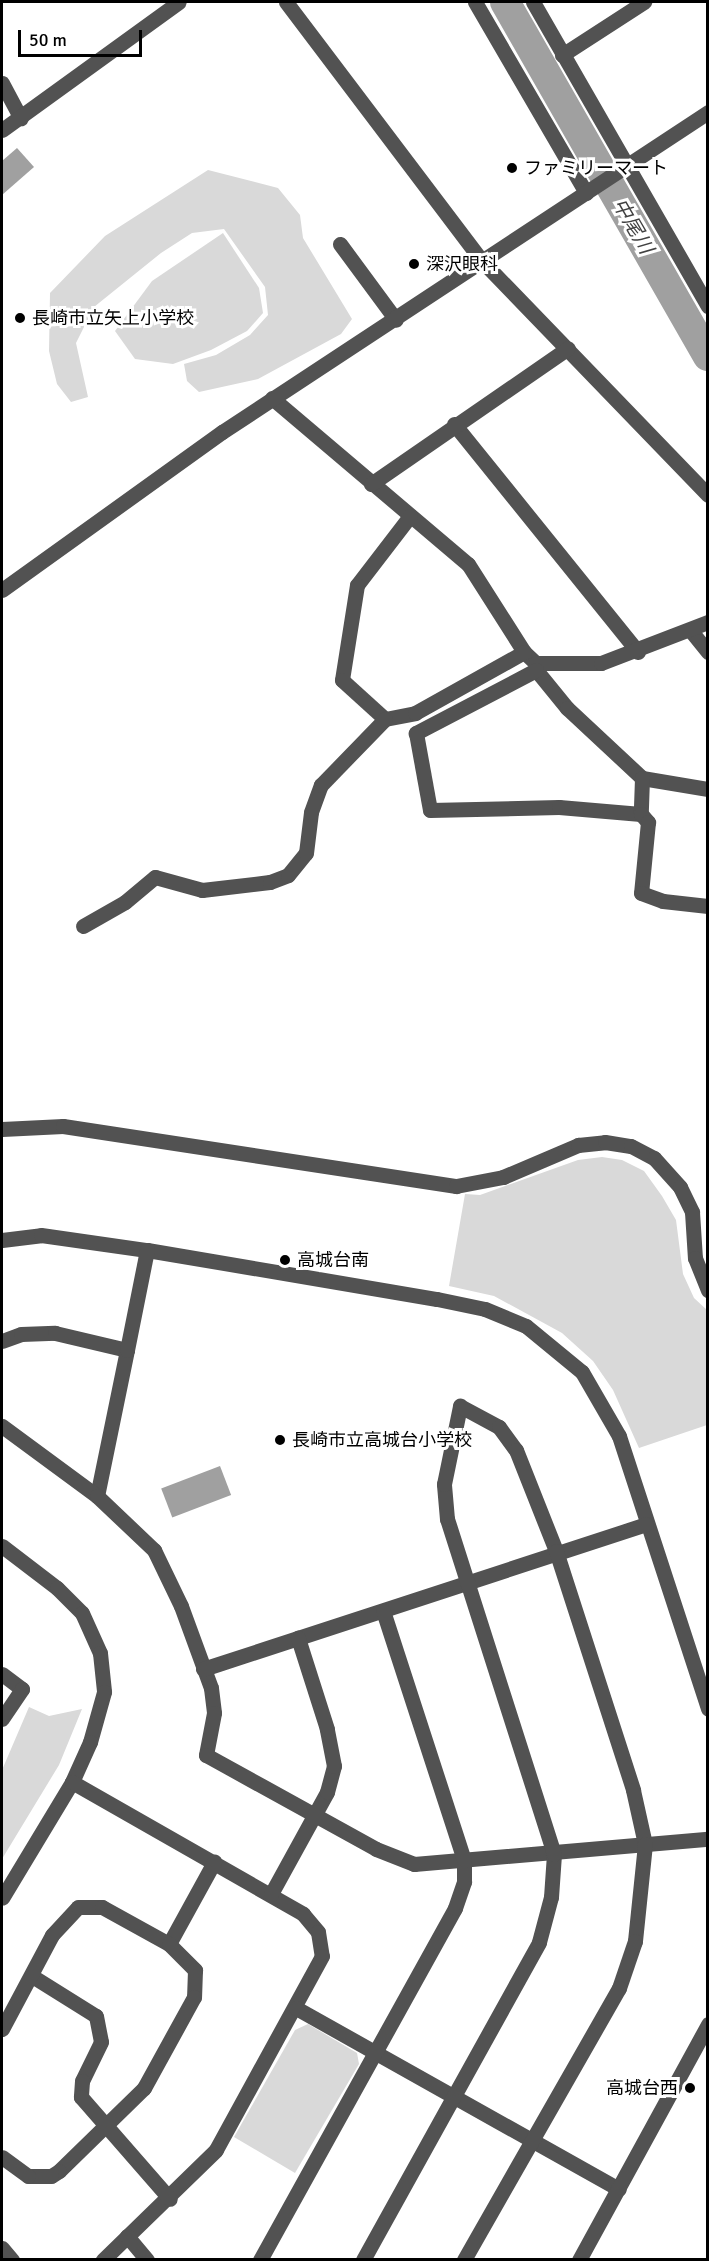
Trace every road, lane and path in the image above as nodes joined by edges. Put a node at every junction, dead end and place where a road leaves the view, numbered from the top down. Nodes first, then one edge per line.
1 (179, 2) edge
2 (286, 2) edge
3 (474, 2) edge
4 (533, 2) edge
5 (644, 2) edge
6 (562, 54) junction
7 (2, 83) edge
8 (708, 112) edge
9 (21, 118) junction
10 (2, 130) edge
11 (627, 165) junction
12 (589, 192) junction
13 (340, 244) dead end
14 (482, 261) junction
15 (708, 306) edge
16 (396, 320) junction
17 (568, 348) junction
18 (272, 398) junction
19 (454, 424) junction
20 (371, 484) junction
21 (708, 495) edge
22 (410, 516) junction
23 (2, 590) edge
24 (708, 622) edge
25 (691, 631) junction
26 (638, 652) junction
27 (708, 652) edge
28 (532, 662) junction
29 (385, 719) junction
30 (642, 778) junction
31 (708, 789) edge
32 (641, 814) junction
33 (708, 906) edge
34 (83, 926) dead end
35 (2, 1129) edge
36 (2, 1240) edge
37 (147, 1250) junction
38 (708, 1290) edge
39 (2, 1341) edge
40 (127, 1350) junction
41 (2, 1426) edge
42 (97, 1496) junction
43 (646, 1524) junction
44 (2, 1546) edge
45 (556, 1551) junction
46 (469, 1581) junction
47 (383, 1611) junction
48 (298, 1638) junction
49 (203, 1669) junction
50 (2, 1674) edge
51 (708, 1709) edge
52 (2, 1719) edge
53 (72, 1782) junction
54 (314, 1814) junction
55 (708, 1839) edge
56 (645, 1844) junction
57 (554, 1854) junction
58 (464, 1860) junction
59 (214, 1862) junction
60 (271, 1894) junction
61 (2, 1898) edge
62 (169, 1944) junction
63 (32, 1976) junction
64 (297, 2008) junction
65 (708, 2024) edge
66 (2, 2029) edge
67 (376, 2052) junction
68 (454, 2097) junction
69 (105, 2126) junction
70 (533, 2142) junction
71 (2, 2157) edge
72 (619, 2189) junction
73 (170, 2199) junction
74 (127, 2236) junction
75 (2, 2248) edge
76 (12, 2259) edge
77 (103, 2259) edge
78 (147, 2259) edge
79 (260, 2259) edge
80 (363, 2259) edge
81 (464, 2259) edge
82 (579, 2259) edge

1 - 9 street
2 - 14 street
3 - 12 street
4 - 6 street
5 - 6 street
6 - 11 street
7 - 9 street
8 - 11 street
9 - 10 street
11 - 12 street
11 - 15 street
12 - 14 street
13 - 16 street
14 - 16 street
14 - 17 street
16 - 18 street
17 - 19 street
17 - 21 street
18 - 20 street
18 - 23 street
19 - 20 street
19 - 26 street
20 - 22 street
22 - 28 street
22 - 29 street
24 - 25 street
25 - 26 street
25 - 27 street
26 - 28 street
28 - 29 street
28 - 30 street
28 - 32 street
29 - 34 street
30 - 31 street
30 - 32 street
32 - 33 street
35 - 38 street
36 - 37 street
37 - 40 street
37 - 43 street
39 - 40 street
40 - 42 street
41 - 42 street
42 - 49 street
43 - 45 street
43 - 51 street
44 - 53 street
45 - 46 street
45 - 46 street
45 - 56 street
46 - 47 street
46 - 57 street
47 - 48 street
47 - 58 street
48 - 49 street
48 - 54 street
49 - 54 street
50 - 52 street
53 - 59 street
53 - 61 street
54 - 58 street
54 - 60 street
55 - 56 street
56 - 57 street
56 - 70 street
57 - 58 street
57 - 68 street
58 - 67 street
59 - 60 street
59 - 62 street
60 - 64 street
62 - 63 street
62 - 69 street
63 - 66 street
63 - 69 street
64 - 67 street
64 - 73 street
65 - 72 street
67 - 68 street
67 - 79 street
68 - 70 street
68 - 80 street
69 - 71 street
69 - 73 street
70 - 72 street
70 - 81 street
72 - 82 street
73 - 74 street
74 - 77 street
74 - 78 street
75 - 76 street

